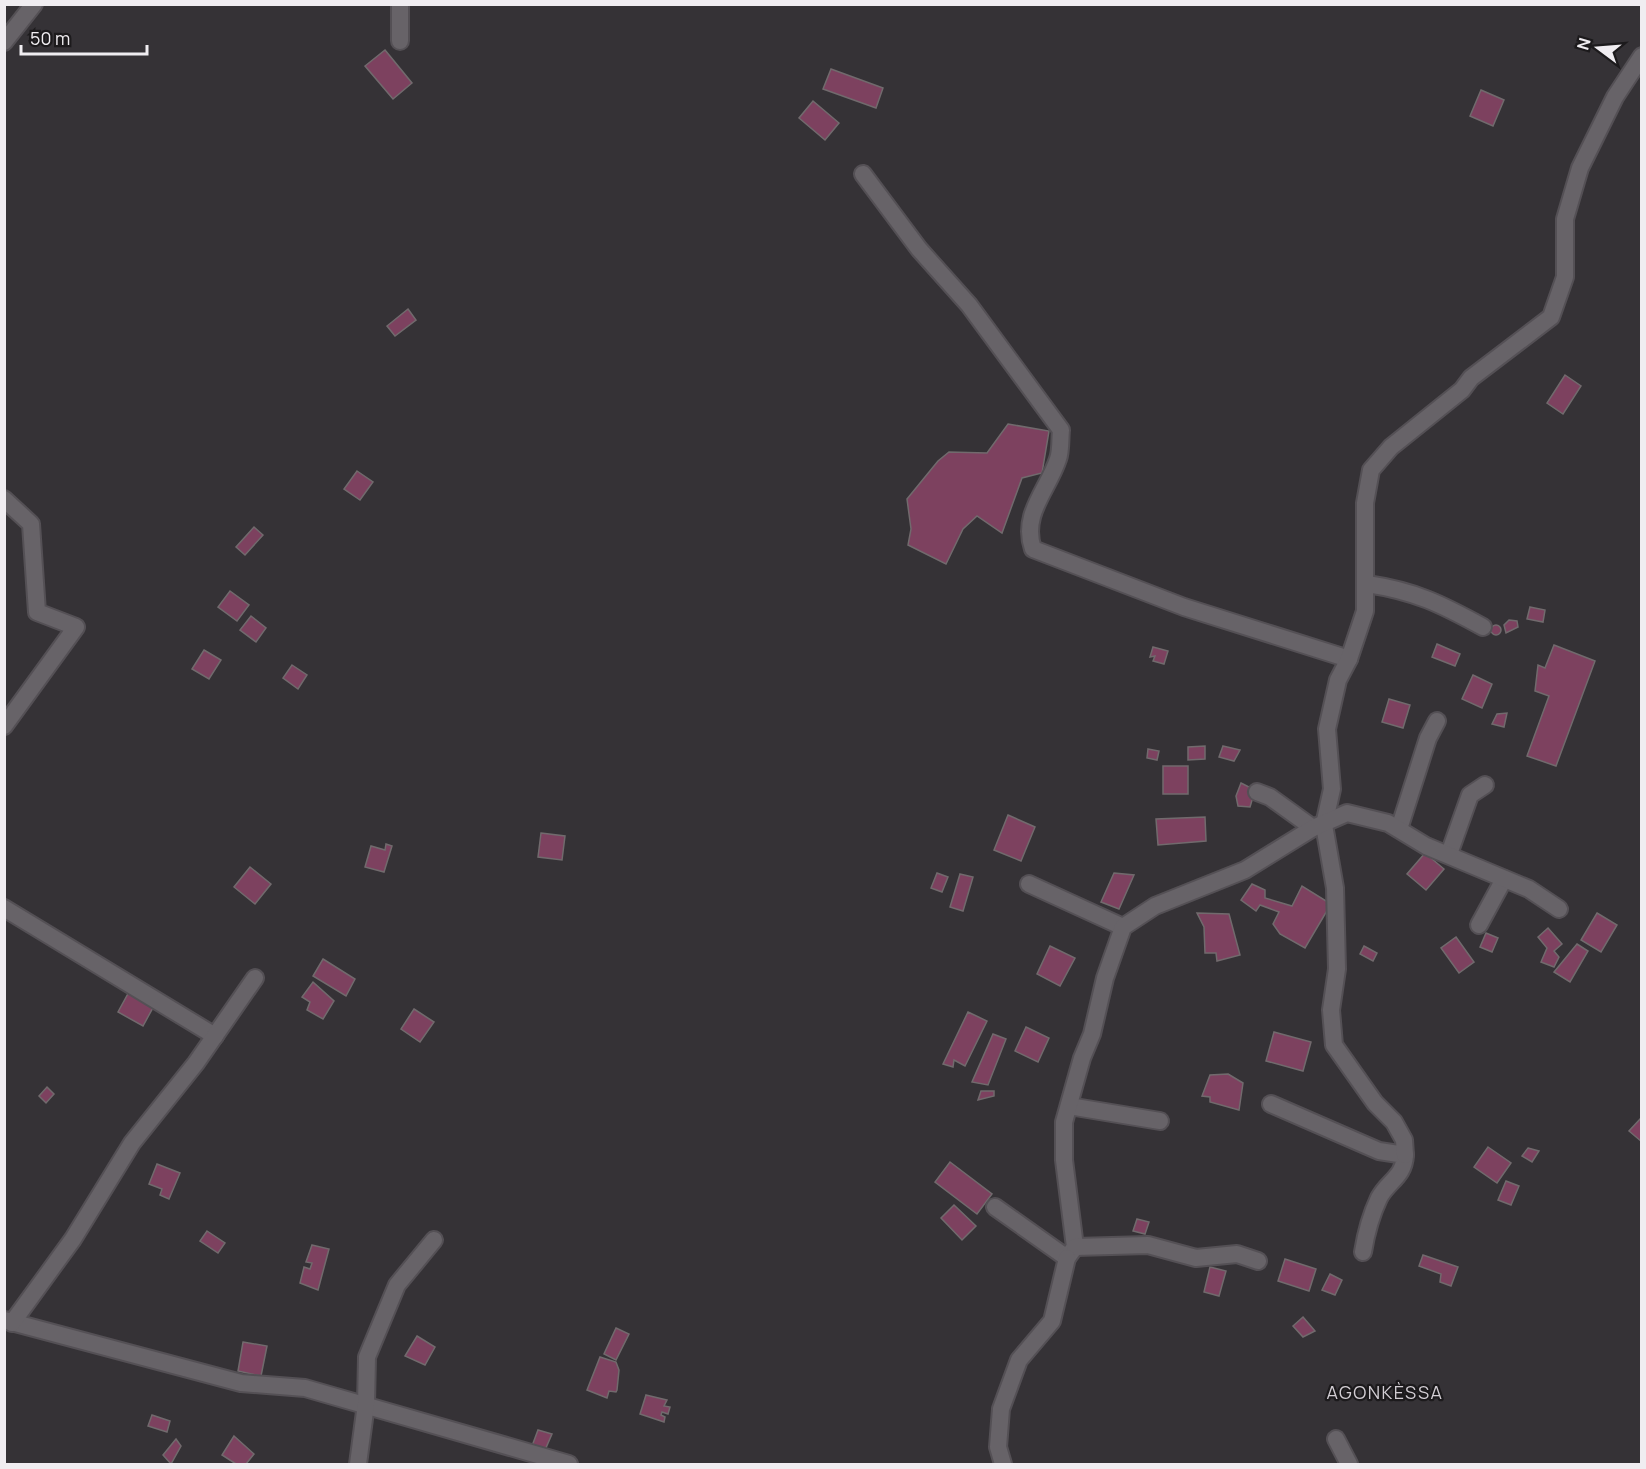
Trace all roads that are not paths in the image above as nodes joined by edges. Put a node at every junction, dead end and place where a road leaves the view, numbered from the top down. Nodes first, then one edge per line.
1 (33, 4) edge
2 (400, 4) edge
3 (400, 41) dead end
4 (4, 42) edge
5 (1641, 56) edge
6 (863, 174) dead end
7 (4, 499) edge
8 (1367, 584) junction
9 (1483, 627) dead end
10 (1349, 658) junction
11 (1437, 721) dead end
12 (4, 726) edge
13 (1485, 785) dead end
14 (1257, 792) dead end
15 (1319, 826) junction
16 (1399, 829) junction
17 (1449, 854) junction
18 (1504, 879) junction
19 (1029, 884) dead end
20 (4, 908) edge
21 (1559, 909) dead end
22 (1479, 925) dead end
23 (1123, 927) junction
24 (255, 978) dead end
25 (215, 1036) junction
26 (1271, 1104) dead end
27 (1068, 1106) junction
28 (1160, 1121) dead end
29 (1405, 1155) junction
30 (995, 1207) dead end
31 (434, 1240) dead end
32 (1071, 1252) junction
33 (1363, 1252) dead end
34 (1258, 1262) dead end
35 (8, 1321) edge
36 (366, 1404) junction
37 (1336, 1439) dead end
38 (358, 1464) edge
39 (569, 1464) edge
40 (1003, 1464) edge
41 (1349, 1464) edge

1 - 4 street
2 - 3 street
5 - 8 street
6 - 10 street
7 - 12 street
8 - 9 street
8 - 10 street
10 - 15 street
11 - 16 street
13 - 17 street
14 - 15 street
15 - 16 street
15 - 23 street
15 - 29 street
16 - 17 street
17 - 18 street
18 - 21 street
18 - 22 street
19 - 23 street
20 - 25 street
23 - 27 street
24 - 25 street
25 - 35 street
26 - 29 street
27 - 28 street
27 - 32 street
29 - 33 street
30 - 32 street
31 - 36 street
32 - 34 street
32 - 40 street
35 - 36 street
36 - 38 street
36 - 39 street
37 - 41 street

